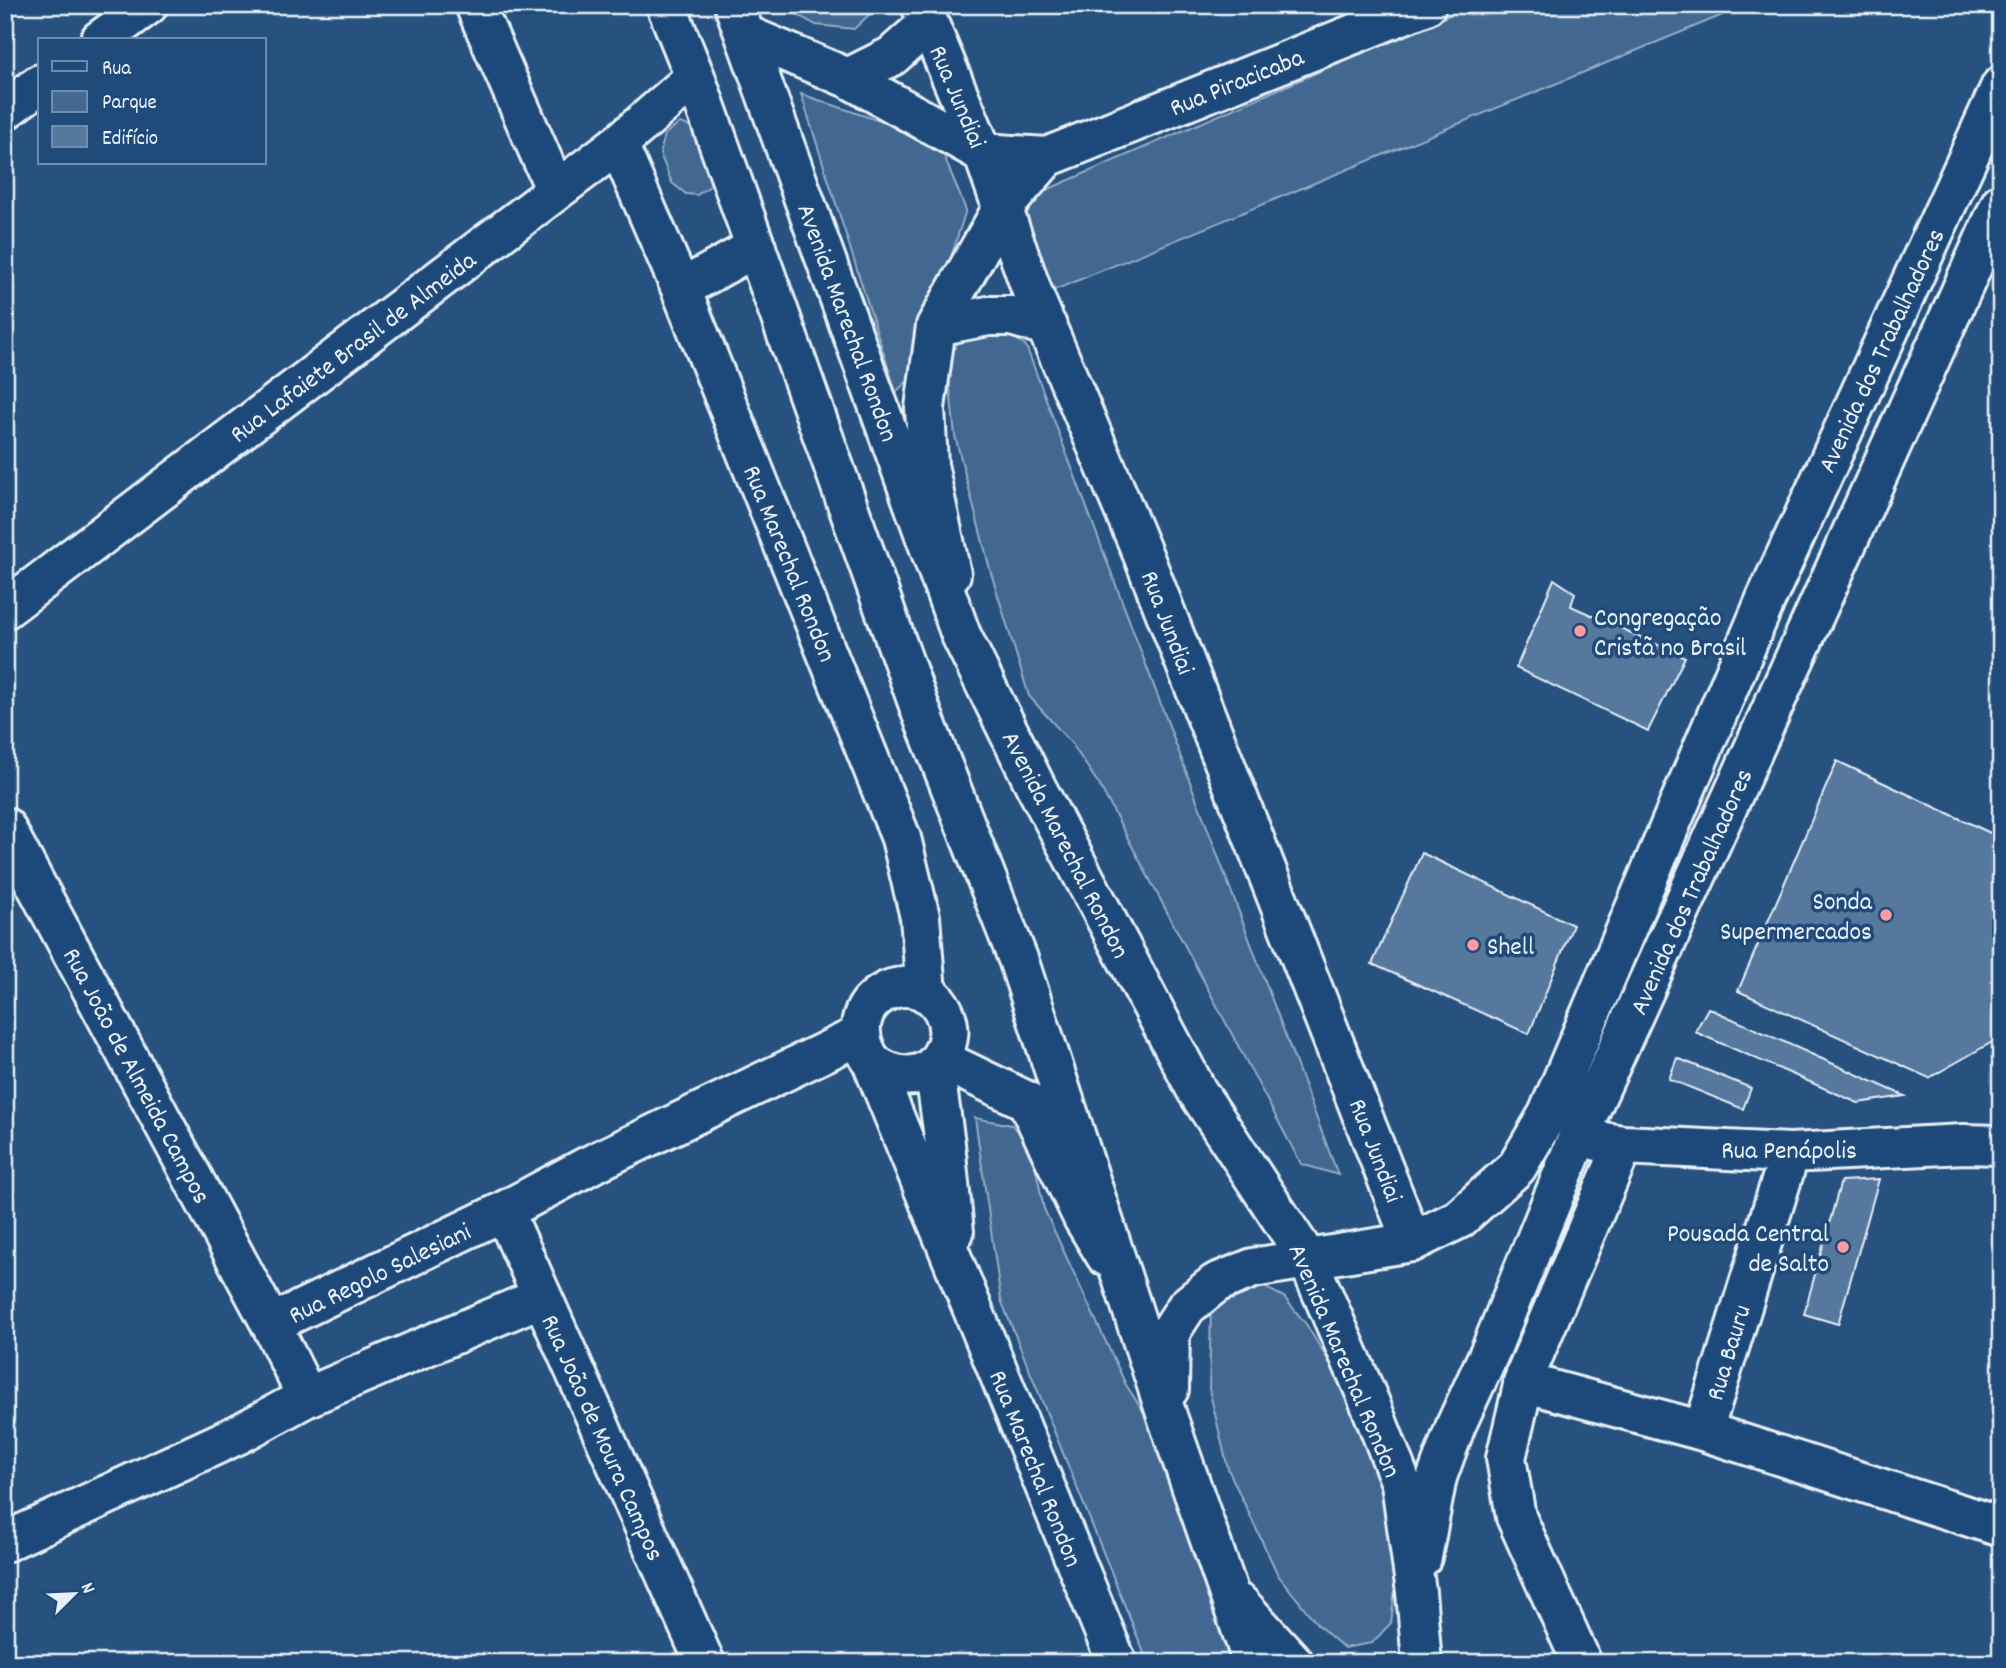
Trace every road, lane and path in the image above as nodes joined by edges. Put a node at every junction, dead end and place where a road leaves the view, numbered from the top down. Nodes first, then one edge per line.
1 (148, 5) edge
2 (475, 5) edge
3 (666, 5) edge
4 (1426, 5) edge
5 (925, 14) edge
6 (740, 20) edge
7 (103, 38) edge
8 (695, 77) junction
9 (848, 78) junction
10 (38, 86) edge
11 (2001, 86) edge
12 (5, 110) edge
13 (618, 144) junction
14 (983, 153) junction
15 (1047, 157) junction
16 (556, 191) junction
17 (2001, 203) edge
18 (1002, 209) junction
19 (756, 247) junction
20 (681, 289) junction
21 (936, 326) junction
22 (1047, 326) junction
23 (5, 609) edge
24 (961, 635) junction
25 (5, 827) edge
26 (926, 993) junction
27 (866, 1049) junction
28 (937, 1062) junction
29 (2001, 1118) edge
30 (1578, 1137) junction
31 (1623, 1145) junction
32 (1982, 1145) edge
33 (1790, 1153) junction
34 (503, 1211) junction
35 (1412, 1242) junction
36 (1307, 1258) junction
37 (958, 1272) junction
38 (1126, 1290) junction
39 (542, 1297) junction
40 (271, 1324) junction
41 (1523, 1382) junction
42 (307, 1397) junction
43 (1168, 1419) junction
44 (1703, 1430) junction
45 (2001, 1527) edge
46 (5, 1542) edge
47 (1227, 1589) junction
48 (1416, 1592) junction
49 (705, 1663) edge
50 (1116, 1663) edge
51 (1253, 1663) edge
52 (1294, 1663) edge
53 (1395, 1663) edge
54 (1422, 1663) edge
55 (1582, 1663) edge

1 - 7 street
2 - 16 street
3 - 8 street
4 - 15 street, Rua Piracicaba
5 - 9 street
5 - 14 street, Rua Jundiai
6 - 9 street
6 - 24 street, Avenida Marechal Rondon
8 - 13 street, Rua Lafaiete Brasil de Almeida
8 - 19 street
9 - 14 street
10 - 12 street
11 - 35 street, Avenida dos Trabalhadores
13 - 16 street, Rua Lafaiete Brasil de Almeida
13 - 20 street, Rua Marechal Rondon
14 - 15 street, Rua Piracicaba
14 - 18 street, Rua Jundiai
15 - 18 street, Rua Piracicaba
16 - 23 street, Rua Lafaiete Brasil de Almeida
17 - 30 street, Avenida dos Trabalhadores
18 - 21 street, Rua Piracicaba
18 - 22 street, Rua Jundiai
19 - 20 street
19 - 38 street
20 - 26 street, Rua Marechal Rondon
21 - 22 street
21 - 24 street
22 - 35 street, Rua Jundiai
24 - 36 street, Avenida Marechal Rondon
25 - 40 street, Rua João de Almeida Campos
26 - 27 street
26 - 28 street
27 - 28 street
27 - 34 street, Rua Regolo Salesiani
27 - 37 street, Rua Marechal Rondon
28 - 37 street
28 - 38 street
29 - 32 street
30 - 31 street, Rua Penápolis
30 - 48 street, Avenida dos Trabalhadores
31 - 33 street, Rua Penápolis
31 - 41 street
32 - 33 street, Rua Penápolis
33 - 44 street, Rua Bauru
34 - 39 street, Rua João de Moura Campos
34 - 40 street, Rua Regolo Salesiani
35 - 36 street, Avenida dos Trabalhadores
36 - 43 street, Avenida dos Trabalhadores
36 - 48 street, Avenida Marechal Rondon
37 - 50 street, Rua Marechal Rondon
38 - 43 street
39 - 42 street
39 - 49 street, Rua João de Moura Campos
40 - 42 street, Rua Regolo Salesiani
41 - 44 street
41 - 55 street
42 - 46 street
43 - 47 street
44 - 45 street
47 - 51 street
47 - 52 street
48 - 53 street
48 - 54 street, Avenida Marechal Rondon

